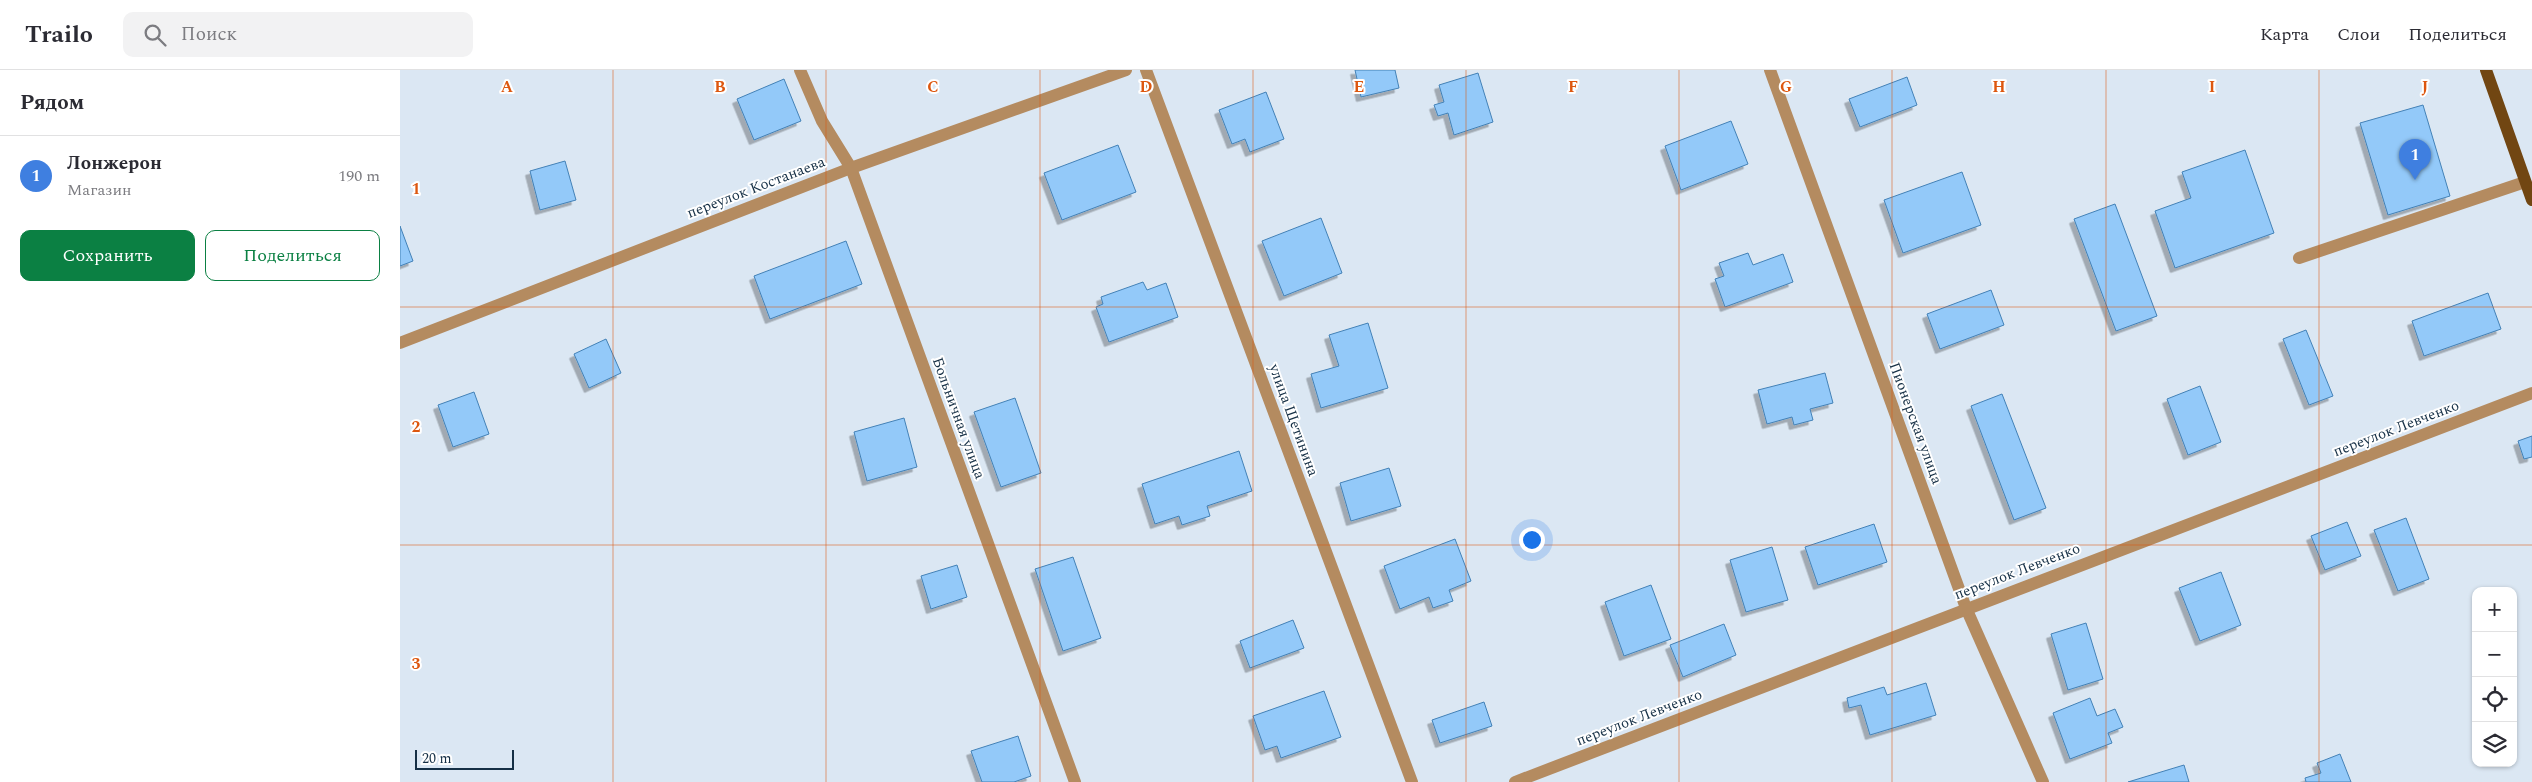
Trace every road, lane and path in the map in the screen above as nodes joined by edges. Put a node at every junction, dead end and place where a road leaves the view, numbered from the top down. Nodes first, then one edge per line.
1 (800, 70) edge
2 (1126, 70) edge
3 (1146, 70) edge
4 (1770, 70) edge
5 (2486, 70) edge
6 (851, 168) junction
7 (2525, 182) junction
8 (2532, 200) edge
9 (2299, 258) dead end
10 (400, 343) edge
11 (2532, 393) edge
12 (1966, 608) junction
13 (1075, 782) edge
14 (1412, 782) edge
15 (1515, 782) edge
16 (2043, 782) edge

1 - 6 street, Больничная улица
2 - 6 street, переулок Костанаева
3 - 14 street, улица Щетинина
4 - 12 street, Пионерская улица
5 - 7 main road
6 - 10 street, переулок Костанаева
6 - 13 street, Больничная улица
7 - 8 main road
7 - 9 street
11 - 12 street, переулок Левченко
12 - 15 street, переулок Левченко
12 - 16 street, Пионерская улица

